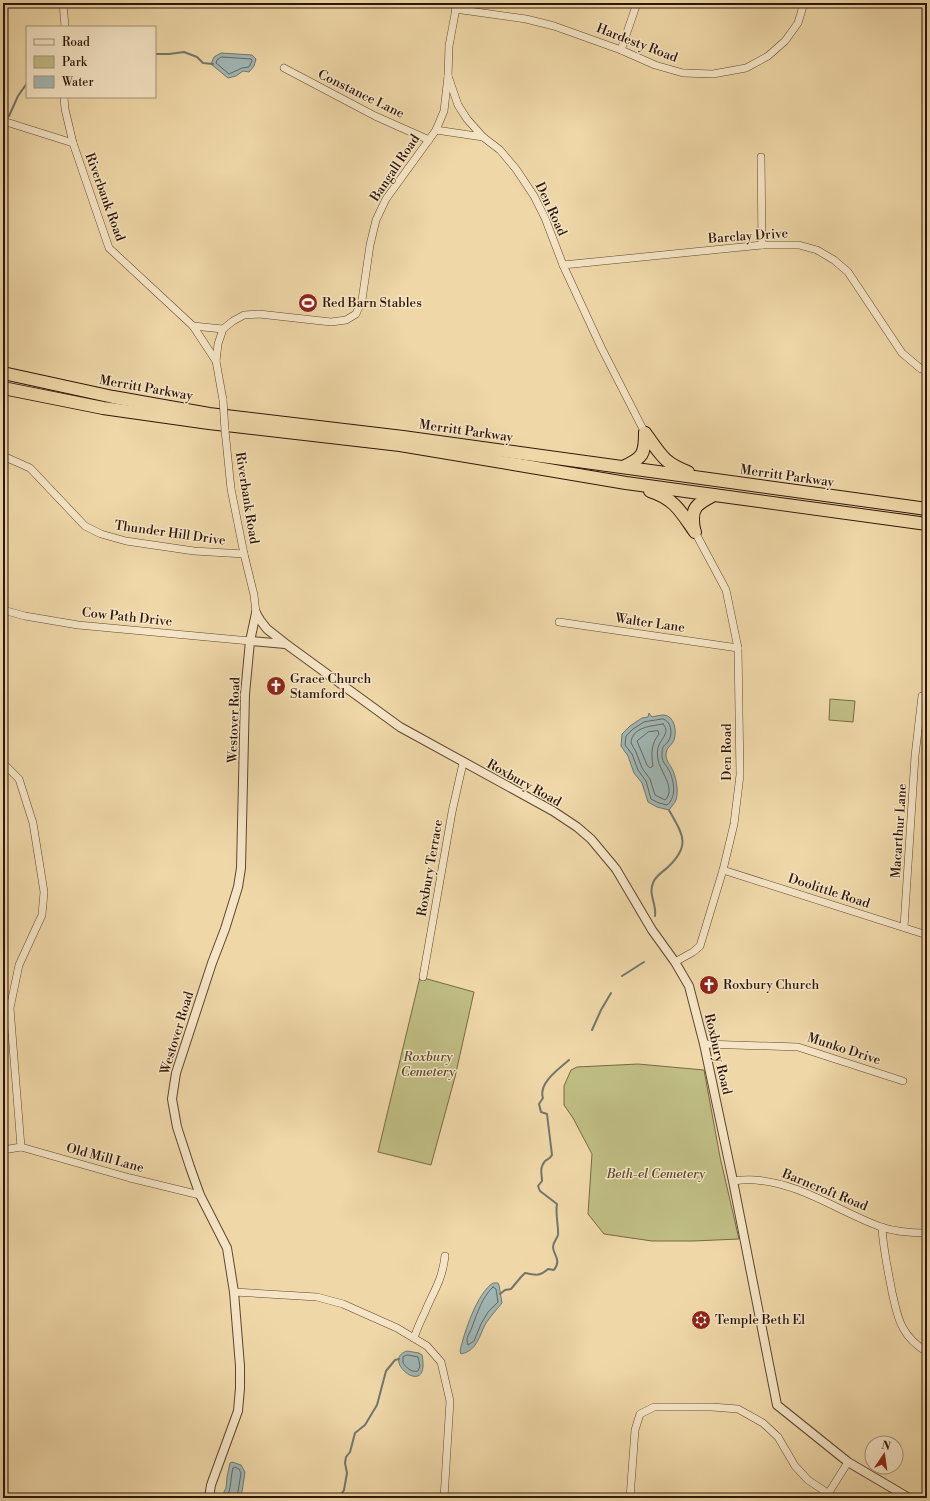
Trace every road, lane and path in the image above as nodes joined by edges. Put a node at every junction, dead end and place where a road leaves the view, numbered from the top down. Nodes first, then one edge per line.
1 (63, 3) edge
2 (637, 3) edge
3 (804, 3) edge
4 (456, 6) edge
5 (65, 26) edge
6 (621, 50) junction
7 (284, 68) dead end
8 (448, 76) junction
9 (64, 98) edge
10 (3, 121) edge
11 (436, 130) junction
12 (483, 137) junction
13 (429, 140) junction
14 (73, 143) junction
15 (761, 157) dead end
16 (762, 245) junction
17 (563, 265) junction
18 (194, 326) junction
19 (223, 329) junction
20 (216, 361) junction
21 (927, 371) edge
22 (3, 373) edge
23 (3, 388) edge
24 (645, 433) junction
25 (3, 456) edge
26 (624, 467) junction
27 (705, 479) junction
28 (626, 483) junction
29 (715, 495) junction
30 (927, 509) edge
31 (927, 524) edge
32 (695, 532) junction
33 (244, 554) junction
34 (3, 610) edge
35 (256, 613) junction
36 (559, 622) dead end
37 (250, 641) junction
38 (286, 644) junction
39 (738, 648) junction
40 (922, 696) dead end
41 (924, 705) edge
42 (463, 763) junction
43 (3, 765) edge
44 (723, 870) junction
45 (904, 927) junction
46 (927, 935) edge
47 (675, 962) junction
48 (423, 977) dead end
49 (704, 1044) junction
50 (903, 1081) dead end
51 (21, 1147) junction
52 (3, 1150) edge
53 (734, 1181) junction
54 (200, 1195) junction
55 (882, 1227) junction
56 (927, 1233) edge
57 (445, 1256) dead end
58 (234, 1292) junction
59 (414, 1338) junction
60 (927, 1352) edge
61 (848, 1462) junction
62 (828, 1494) junction
63 (209, 1498) edge
64 (444, 1498) edge
65 (630, 1498) edge
66 (835, 1498) edge
67 (909, 1498) edge

1 - 5 street
2 - 6 street
3 - 6 street, Hardesty Road
4 - 6 street, Hardesty Road
4 - 8 street, Den Road
7 - 13 street, Constance Lane
8 - 11 street, Bangall Road
8 - 12 street, Den Road
9 - 14 street, Riverbank Road
10 - 14 street
11 - 12 street, Bangall Road
11 - 13 street, Bangall Road
12 - 17 street, Den Road
13 - 19 street, Bangall Road
14 - 18 street, Riverbank Road
15 - 16 street
16 - 17 street, Barclay Drive
16 - 21 street, Barclay Drive
17 - 24 street, Den Road
18 - 19 street
18 - 20 street, Riverbank Road
19 - 20 street, Riverbank Road
20 - 33 street, Riverbank Road, bridge
22 - 26 highway, Merritt Parkway
23 - 28 highway, Merritt Parkway
24 - 26 highway
24 - 27 highway
25 - 33 street, Thunder Hill Drive
26 - 27 highway, Merritt Parkway
27 - 30 highway, Merritt Parkway
28 - 29 highway, Merritt Parkway
28 - 32 highway
29 - 31 highway, Merritt Parkway
29 - 32 highway
32 - 39 street, Den Road
33 - 35 street, Riverbank Road
34 - 37 street, Cow Path Drive
35 - 37 street, Westover Road
35 - 38 street, Roxbury Road
36 - 39 street, Walter Lane
37 - 38 street, Roxbury Road
37 - 54 street, Westover Road
38 - 42 street, Roxbury Road
39 - 44 street, Den Road
40 - 41 street, Macarthur Lane
41 - 45 street, Macarthur Lane
42 - 47 street, Roxbury Road
42 - 48 street, Roxbury Terrace
43 - 51 street
44 - 45 street, Doolittle Road
44 - 47 street, Den Road
45 - 46 street, Doolittle Road
47 - 49 street, Roxbury Road
49 - 50 street, Munko Drive
49 - 53 street, Roxbury Road
51 - 52 street, Old Mill Lane
51 - 54 street, Old Mill Lane
53 - 55 street, Barncroft Road
53 - 61 street, Roxbury Road
54 - 58 street, Westover Road
55 - 56 street, Barncroft Road
55 - 60 street
57 - 59 street
58 - 59 street
58 - 63 street, Westover Road
59 - 64 street
61 - 62 street
61 - 67 street, Roxbury Road
62 - 65 street
62 - 66 street

